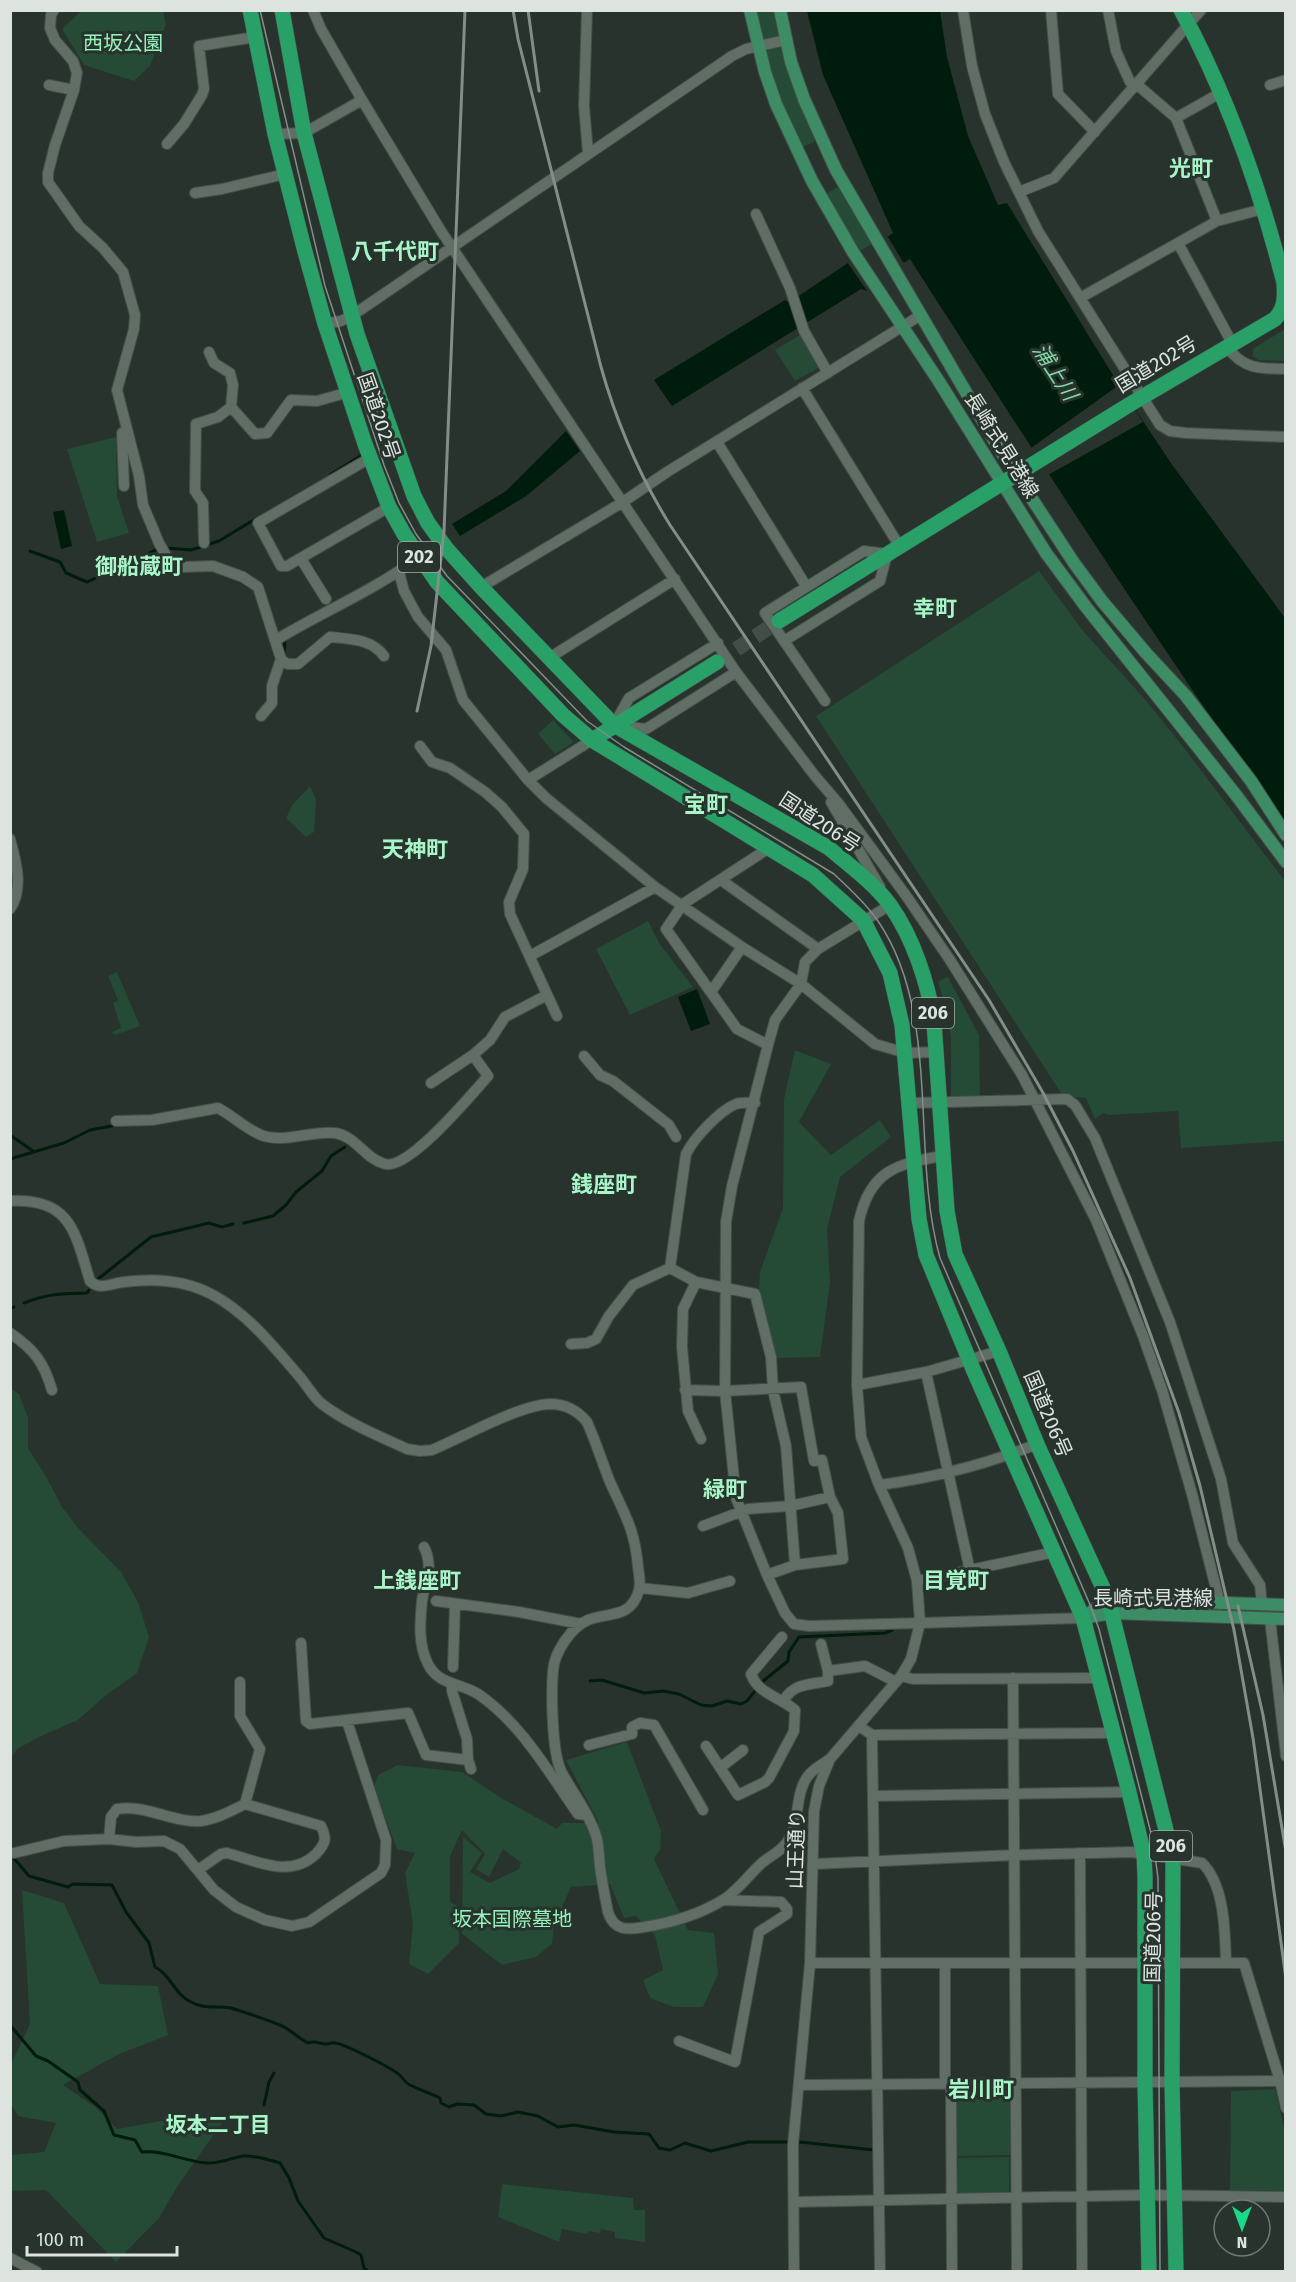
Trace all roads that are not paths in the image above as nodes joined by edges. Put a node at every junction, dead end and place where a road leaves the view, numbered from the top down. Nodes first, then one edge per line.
1 (54, 10) edge
2 (250, 10) edge
3 (282, 10) edge
4 (313, 10) edge
5 (587, 10) edge
6 (750, 10) edge
7 (780, 10) edge
8 (963, 10) edge
9 (1051, 10) edge
10 (1108, 10) edge
11 (1201, 10) edge
12 (1185, 17) edge
13 (255, 37) junction
14 (786, 40) junction
15 (758, 46) junction
16 (1286, 80) edge
17 (49, 85) dead end
18 (1136, 85) junction
19 (1270, 85) dead end
20 (74, 90) junction
21 (1222, 92) junction
22 (362, 100) junction
23 (1176, 118) junction
24 (1095, 132) junction
25 (304, 133) junction
26 (275, 134) junction
27 (167, 144) dead end
28 (588, 153) junction
29 (285, 174) junction
30 (1019, 192) junction
31 (195, 194) dead end
32 (1263, 209) junction
33 (756, 214) dead end
34 (1217, 221) junction
35 (1178, 243) junction
36 (452, 246) junction
37 (1080, 298) junction
38 (1285, 305) edge
39 (353, 315) junction
40 (921, 315) junction
41 (325, 324) junction
42 (903, 327) junction
43 (1229, 345) junction
44 (209, 352) dead end
45 (1286, 369) edge
46 (828, 373) junction
47 (802, 388) junction
48 (349, 392) junction
49 (1137, 400) junction
50 (231, 407) junction
51 (127, 430) junction
52 (1286, 437) edge
53 (717, 442) junction
54 (370, 458) junction
55 (1010, 480) junction
56 (124, 486) dead end
57 (623, 502) junction
58 (389, 507) junction
59 (204, 543) dead end
60 (893, 550) junction
61 (419, 557) junction
62 (302, 559) junction
63 (399, 572) junction
64 (675, 579) junction
65 (807, 586) junction
66 (481, 587) junction
67 (326, 599) dead end
68 (779, 621) tunnel mouth
69 (276, 640) junction
70 (784, 641) junction
71 (718, 643) junction
72 (384, 656) dead end
73 (281, 658) junction
74 (549, 658) junction
75 (717, 662) tunnel mouth
76 (736, 672) junction
77 (825, 701) dead end
78 (261, 716) dead end
79 (614, 725) junction
80 (592, 740) junction
81 (420, 746) dead end
82 (815, 776) junction
83 (528, 780) junction
84 (1286, 835) edge
85 (10, 839) edge
86 (769, 848) junction
87 (1286, 862) edge
88 (721, 880) junction
89 (655, 887) junction
90 (683, 904) junction
91 (890, 905) junction
92 (10, 909) edge
93 (863, 920) junction
94 (742, 947) junction
95 (818, 949) junction
96 (530, 956) junction
97 (801, 984) junction
98 (711, 992) junction
99 (547, 995) junction
100 (557, 1016) dead end
101 (768, 1045) junction
102 (936, 1052) junction
103 (906, 1053) junction
104 (473, 1055) junction
105 (584, 1056) dead end
106 (431, 1083) dead end
107 (1035, 1100) junction
108 (755, 1103) junction
109 (910, 1103) junction
110 (939, 1103) junction
111 (116, 1121) dead end
112 (676, 1137) dead end
113 (942, 1156) junction
114 (913, 1161) junction
115 (10, 1201) edge
116 (670, 1268) junction
117 (696, 1282) junction
118 (725, 1289) junction
119 (10, 1333) edge
120 (571, 1344) dead end
121 (999, 1351) junction
122 (969, 1359) junction
123 (926, 1372) junction
124 (857, 1385) junction
125 (52, 1390) dead end
126 (685, 1390) junction
127 (773, 1390) junction
128 (725, 1391) junction
129 (701, 1439) dead end
130 (1037, 1444) junction
131 (1011, 1454) junction
132 (948, 1472) junction
133 (879, 1485) junction
134 (830, 1497) junction
135 (790, 1506) junction
136 (740, 1512) junction
137 (703, 1527) dead end
138 (424, 1547) dead end
139 (1054, 1551) junction
140 (795, 1565) junction
141 (970, 1571) junction
142 (767, 1575) junction
143 (730, 1581) dead end
144 (917, 1581) junction
145 (640, 1588) junction
146 (436, 1601) dead end
147 (455, 1604) junction
148 (1220, 1604) junction
149 (1262, 1605) junction
150 (1286, 1605) edge
151 (1110, 1606) junction
152 (1083, 1618) junction
153 (1270, 1619) junction
154 (1286, 1619) edge
155 (920, 1623) junction
156 (581, 1624) junction
157 (782, 1637) dead end
158 (301, 1643) dead end
159 (821, 1644) dead end
160 (453, 1667) dead end
161 (828, 1671) junction
162 (1013, 1678) junction
163 (1099, 1678) junction
164 (898, 1679) junction
165 (240, 1682) dead end
166 (452, 1684) junction
167 (784, 1700) junction
168 (347, 1721) junction
169 (859, 1726) junction
170 (1113, 1733) junction
171 (1014, 1734) junction
172 (872, 1735) junction
173 (589, 1745) dead end
174 (706, 1746) dead end
175 (743, 1750) dead end
176 (1286, 1756) edge
177 (830, 1759) junction
178 (720, 1768) junction
179 (1129, 1792) junction
180 (1014, 1794) junction
181 (873, 1796) junction
182 (245, 1804) junction
183 (703, 1810) dead end
184 (587, 1815) junction
185 (109, 1839) junction
186 (14, 1853) dead end
187 (1080, 1853) junction
188 (1014, 1855) junction
189 (1144, 1855) junction
190 (1173, 1858) junction
191 (874, 1861) junction
192 (814, 1864) junction
193 (198, 1870) junction
194 (723, 1900) junction
195 (1173, 1962) junction
196 (810, 1963) junction
197 (874, 1963) junction
198 (945, 1963) junction
199 (1015, 1963) junction
200 (1080, 1963) junction
201 (1147, 1963) junction
202 (1226, 1963) junction
203 (679, 2041) dead end
204 (1280, 2081) junction
205 (1081, 2082) junction
206 (1145, 2082) junction
207 (1172, 2082) junction
208 (1016, 2083) junction
209 (876, 2084) junction
210 (948, 2084) junction
211 (799, 2085) junction
212 (1286, 2108) edge
213 (1148, 2195) junction
214 (1081, 2196) junction
215 (1174, 2196) junction
216 (1286, 2197) edge
217 (1017, 2198) junction
218 (951, 2199) junction
219 (879, 2200) junction
220 (794, 2202) junction
221 (10, 2258) edge
222 (37, 2271) edge
223 (794, 2271) edge
224 (880, 2271) edge
225 (952, 2271) edge
226 (1017, 2271) edge
227 (1082, 2271) edge
228 (1149, 2271) edge
229 (1176, 2271) edge

1 - 20 street
2 - 13 highway, 国道202号 / 202
3 - 25 highway, 国道202号 / 202
4 - 22 street
5 - 28 street
6 - 15 main road, 長崎式見港線
7 - 14 main road, 長崎式見港線
8 - 30 street
9 - 24 street
10 - 18 street
11 - 12 street
12 - 18 street
12 - 21 highway, 国道202号
13 - 26 highway, 国道202号 / 202
13 - 27 street
14 - 15 street
14 - 40 main road, 長崎式見港線
15 - 28 street
15 - 42 main road, 長崎式見港線
16 - 19 street
17 - 20 street
18 - 23 street
18 - 24 street
20 - 51 street
21 - 23 street
21 - 32 highway, 国道202号
22 - 25 street
22 - 36 street
23 - 34 street
24 - 30 street
25 - 26 street
25 - 39 highway, 国道202号 / 202
26 - 29 highway, 国道202号 / 202
28 - 36 street
29 - 31 street
29 - 41 highway, 国道202号 / 202
30 - 37 street
32 - 34 street
32 - 38 highway, 国道202号
33 - 46 street
34 - 35 street
35 - 37 street
35 - 43 street
36 - 39 street
36 - 57 street
37 - 49 street
38 - 43 highway, 国道202号
39 - 41 street
39 - 66 highway, 国道202号 / 202
40 - 42 street
40 - 55 main road, 長崎式見港線
41 - 48 highway, 国道202号 / 202
42 - 46 street
42 - 55 main road, 長崎式見港線
43 - 45 street
43 - 49 highway, 国道202号
44 - 50 street
46 - 47 street
47 - 53 street
47 - 60 street
48 - 50 street
48 - 54 highway, 国道202号 / 202
49 - 52 street
49 - 55 highway, 国道202号
50 - 59 street
51 - 56 street
51 - 69 street
53 - 57 street
53 - 65 street
54 - 58 highway, 国道202号 / 202
54 - 62 street
55 - 60 highway, 国道202号
55 - 84 main road, 長崎式見港線
55 - 87 main road, 長崎式見港線
57 - 64 street
57 - 66 street
58 - 61 highway, 国道202号 / 202
58 - 62 street
60 - 65 street
60 - 68 highway, 国道202号
60 - 70 street
61 - 63 street
61 - 80 highway, 国道202号 / 202
62 - 67 street
63 - 69 street
63 - 83 street
64 - 71 street
64 - 74 street
65 - 70 street
66 - 74 highway, 国道202号 / 202
69 - 73 street
70 - 77 street
71 - 76 street
71 - 79 street
72 - 73 street
73 - 78 street
74 - 79 highway, 国道202号 / 202
75 - 79 highway
76 - 79 street
76 - 82 street
79 - 80 highway
79 - 91 highway, 国道206号 / 206
80 - 83 street
80 - 86 highway, 国道206号 / 206
81 - 96 street
82 - 91 street
82 - 107 street
83 - 89 street
85 - 92 street
86 - 88 street
86 - 93 highway, 国道206号 / 206
88 - 90 street
88 - 95 street
89 - 90 street
89 - 96 street
90 - 94 street
90 - 98 street
91 - 93 street
91 - 102 highway, 国道206号 / 206
93 - 95 street
93 - 103 highway, 国道206号 / 206
94 - 97 street
94 - 98 street
95 - 97 street
96 - 99 street
97 - 101 street
97 - 103 street
98 - 101 street
99 - 100 street
99 - 104 street
101 - 108 street
102 - 103 street
102 - 110 highway, 国道206号 / 206
103 - 109 highway, 国道206号 / 206
104 - 106 street
104 - 111 street
105 - 112 street
107 - 110 street
107 - 148 street
107 - 149 street
108 - 116 street
108 - 118 street
109 - 110 street
109 - 114 highway, 国道206号 / 206
110 - 113 highway, 国道206号 / 206
113 - 114 street, 山王通り
113 - 121 highway, 国道206号 / 206
114 - 122 highway, 国道206号 / 206
114 - 124 street, 山王通り
115 - 145 street
116 - 117 street
116 - 120 street
117 - 118 street
117 - 126 street
118 - 127 street
118 - 128 street
119 - 125 street
121 - 122 street
121 - 130 highway, 国道206号 / 206
122 - 123 street
122 - 131 highway, 国道206号 / 206
123 - 124 street
123 - 132 street
124 - 133 street, 山王通り
126 - 128 street
126 - 129 street
127 - 128 street
127 - 134 street
127 - 135 street
128 - 136 street
130 - 131 street
130 - 151 highway, 国道206号 / 206
131 - 132 street
131 - 139 highway, 国道206号 / 206
132 - 133 street
132 - 141 street
133 - 144 street, 山王通り
134 - 135 street
134 - 140 street
135 - 136 street
135 - 140 street
136 - 137 street
136 - 142 street
138 - 166 street
139 - 141 street
139 - 152 highway, 国道206号 / 206
140 - 142 street
141 - 144 street
142 - 155 street
143 - 145 street
144 - 155 street, 山王通り
145 - 156 street
146 - 147 street
147 - 156 street
147 - 160 street
148 - 149 main road, 長崎式見港線
148 - 151 main road, 長崎式見港線
149 - 150 main road, 長崎式見港線
151 - 152 main road, 長崎式見港線
151 - 153 main road, 長崎式見港線
151 - 190 highway, 国道206号 / 206
152 - 155 street
152 - 163 highway, 国道206号 / 206
153 - 154 main road, 長崎式見港線
153 - 176 street
155 - 164 street, 山王通り
156 - 184 street
157 - 167 street
158 - 168 street
159 - 161 street
161 - 164 street
161 - 167 street
162 - 163 street
162 - 164 street
162 - 171 street
163 - 170 highway, 国道206号 / 206
164 - 169 street, 山王通り
165 - 182 street
166 - 168 street
166 - 184 street
167 - 178 street
168 - 193 street
169 - 172 street
169 - 177 street, 山王通り
170 - 171 street
170 - 179 highway, 国道206号 / 206
171 - 172 street
171 - 180 street
172 - 181 street
173 - 183 street
174 - 178 street
175 - 178 street
177 - 192 street, 山王通り
177 - 194 street
179 - 180 street
179 - 189 highway, 国道206号 / 206
180 - 181 street
180 - 188 street
181 - 191 street
182 - 185 street
182 - 193 street
184 - 194 street
185 - 186 street
185 - 193 street
187 - 188 street
187 - 189 street
187 - 200 street
188 - 191 street
188 - 199 street
189 - 190 street
189 - 201 highway, 国道206号 / 206
190 - 195 highway, 国道206号 / 206
190 - 202 street
191 - 192 street
191 - 197 street
192 - 196 street, 山王通り
194 - 203 street
195 - 201 street
195 - 202 street
195 - 207 highway, 国道206号 / 206
196 - 197 street
196 - 211 street, 山王通り
197 - 198 street
197 - 209 street
198 - 199 street
198 - 210 street
199 - 200 street
199 - 208 street
200 - 201 street
200 - 205 street
201 - 206 highway, 国道206号 / 206
202 - 204 street
204 - 207 street
204 - 212 street
205 - 206 street
205 - 208 street
205 - 214 street
206 - 207 street
206 - 213 highway, 国道206号 / 206
207 - 215 highway, 国道206号 / 206
208 - 210 street
208 - 217 street
209 - 210 street
209 - 211 street
209 - 219 street
210 - 218 street
211 - 220 street, 山王通り
213 - 214 street
213 - 215 street
213 - 228 highway, 国道206号 / 206
214 - 217 street
214 - 227 street
215 - 216 street
215 - 229 highway, 国道206号 / 206
217 - 218 street
217 - 226 street
218 - 219 street
218 - 225 street
219 - 220 street
219 - 224 street
220 - 223 street, 山王通り
221 - 222 street

